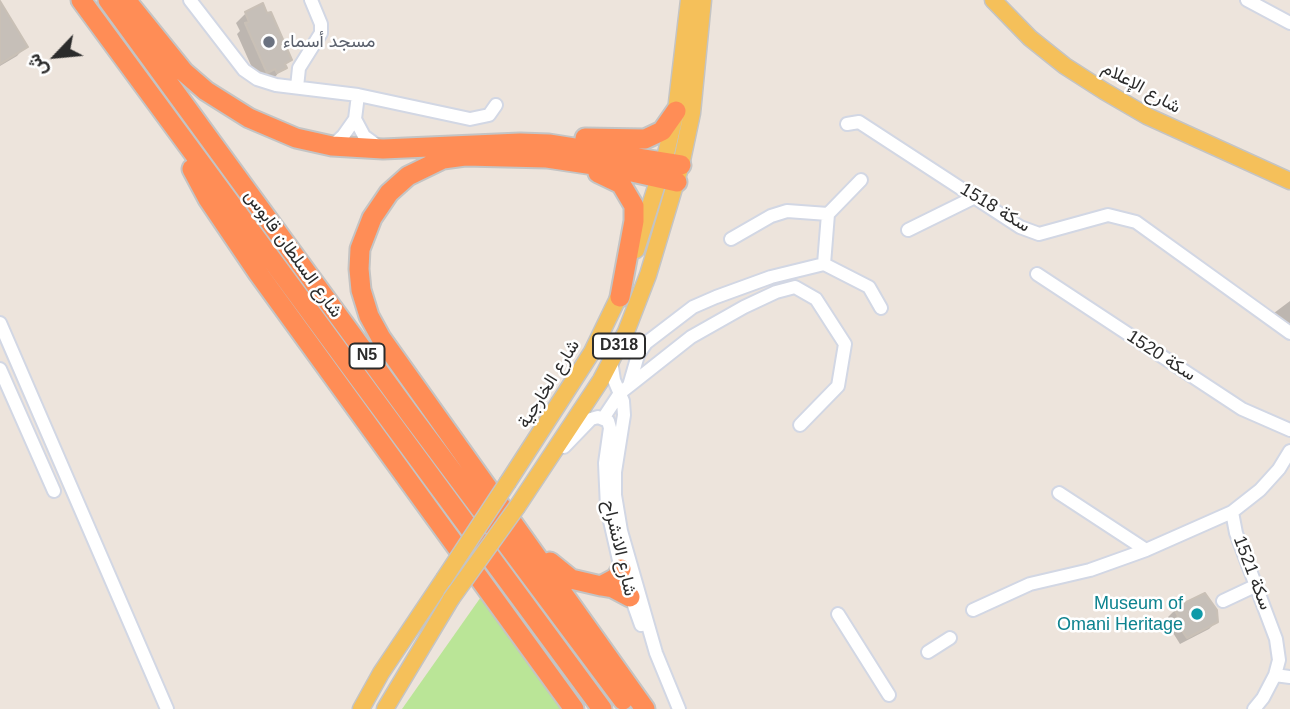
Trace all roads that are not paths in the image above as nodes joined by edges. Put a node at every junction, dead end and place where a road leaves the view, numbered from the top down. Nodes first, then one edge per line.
1 (81, 0) edge
2 (108, 0) edge
3 (126, 0) edge
4 (140, 0) edge
5 (190, 0) edge
6 (311, 0) edge
7 (689, 0) edge
8 (703, 0) edge
9 (993, 0) edge
10 (1247, 0) edge
11 (1290, 23) edge
12 (297, 87) junction
13 (358, 96) junction
14 (496, 104) dead end
15 (231, 107) junction
16 (160, 110) junction
17 (676, 111) junction
18 (355, 119) junction
19 (847, 124) dead end
20 (332, 146) junction
21 (383, 149) junction
22 (548, 151) junction
23 (670, 172) junction
24 (862, 180) dead end
25 (1290, 180) edge
26 (975, 197) junction
27 (828, 214) junction
28 (908, 230) dead end
29 (731, 239) dead end
30 (824, 264) junction
31 (1037, 274) dead end
32 (620, 298) junction
33 (881, 308) dead end
34 (0, 323) edge
35 (1290, 333) edge
36 (611, 361) junction
37 (0, 369) edge
38 (624, 389) junction
39 (604, 417) junction
40 (800, 425) dead end
41 (1290, 430) edge
42 (1290, 451) edge
43 (530, 487) junction
44 (501, 489) junction
45 (54, 491) dead end
46 (1059, 494) dead end
47 (1232, 512) junction
48 (1146, 550) junction
49 (621, 569) junction
50 (1257, 585) junction
51 (601, 586) junction
52 (630, 597) junction
53 (1223, 601) dead end
54 (973, 610) dead end
55 (838, 614) dead end
56 (649, 626) junction
57 (950, 638) dead end
58 (928, 652) dead end
59 (656, 653) junction
60 (1275, 675) junction
61 (1290, 677) edge
62 (889, 695) dead end
63 (361, 706) edge
64 (167, 709) edge
65 (385, 709) edge
66 (574, 709) edge
67 (602, 709) edge
68 (630, 709) edge
69 (645, 709) edge
70 (680, 709) edge
71 (1254, 709) edge

1 - 16 highway, شارع السلطان قابوس / N5
2 - 68 highway, شارع السلطان قابوس / N5
3 - 15 highway
4 - 15 highway
5 - 12 street
6 - 12 street
7 - 17 main road, شارع الخارجية / D318
8 - 23 main road, شارع الخارجية / D318
9 - 25 main road, شارع الإعلام
10 - 11 street
12 - 13 street
13 - 14 street
13 - 18 street
15 - 20 highway
16 - 66 highway
16 - 67 highway, شارع السلطان قابوس / N5
17 - 22 highway
17 - 23 main road, شارع الخارجية / D318
18 - 20 street
18 - 21 street
19 - 26 street, سكة 1518
20 - 21 highway
21 - 22 highway
22 - 23 highway
22 - 32 highway
22 - 44 highway
23 - 32 main road, شارع الخارجية / D318
23 - 36 main road, شارع الخارجية / D318
24 - 27 street
26 - 28 street
26 - 35 street, سكة 1518
27 - 29 street
27 - 30 street
30 - 33 street
30 - 38 street
31 - 41 street, سكة 1520
32 - 44 main road, شارع الخارجية / D318
34 - 64 street
36 - 38 street, شارع الانشراح
36 - 43 main road, شارع الخارجية / D318
37 - 45 street
38 - 39 street
38 - 40 street
38 - 56 street, شارع الانشراح
39 - 43 street
39 - 49 street, شارع الانشراح
42 - 47 street
43 - 65 main road, شارع الخارجية / D318, bridge
44 - 51 highway
44 - 63 main road, شارع الخارجية / D318, bridge
44 - 69 highway
46 - 48 street
47 - 48 street
47 - 50 street, سكة 1521
48 - 54 street
49 - 51 highway
49 - 52 street, شارع الانشراح
50 - 53 street
50 - 60 street, سكة 1521
51 - 52 highway
52 - 56 street
52 - 59 street, شارع الانشراح
55 - 62 street
56 - 59 street, شارع الانشراح
57 - 58 street
59 - 70 street, شارع الانشراح
60 - 61 street
60 - 71 street, سكة 1521

